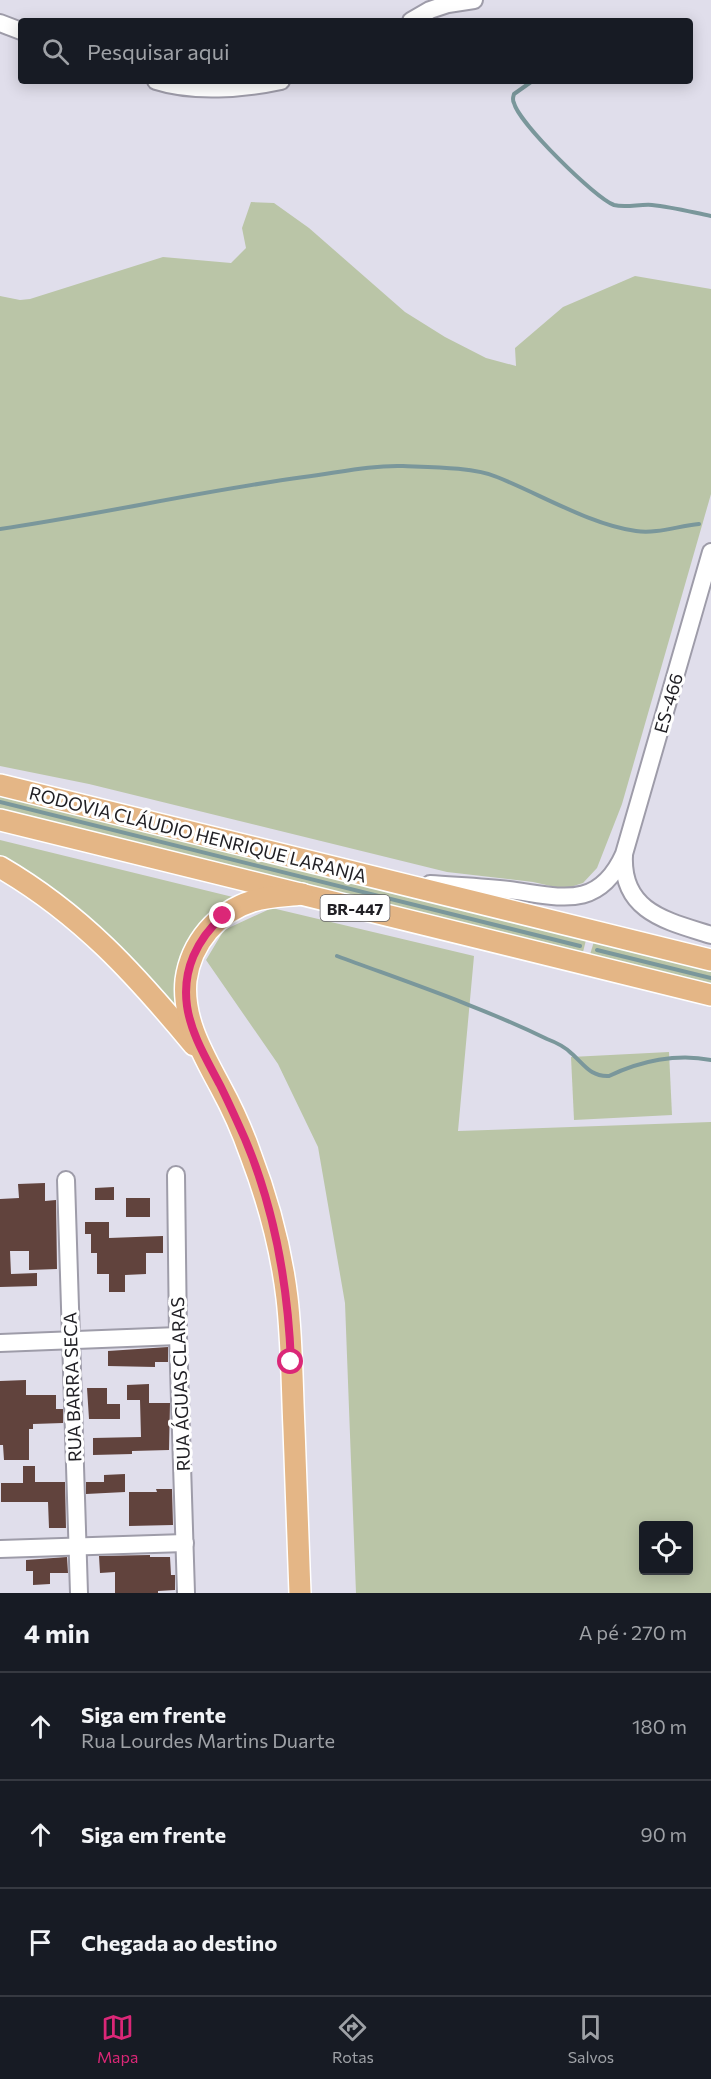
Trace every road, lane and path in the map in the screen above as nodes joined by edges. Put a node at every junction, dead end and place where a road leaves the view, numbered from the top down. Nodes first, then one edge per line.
1 (474, 0) edge
2 (416, 18) edge
3 (0, 23) edge
4 (18, 30) edge
5 (174, 84) edge
6 (256, 84) edge
7 (711, 552) edge
8 (0, 785) edge
9 (0, 820) edge
10 (624, 854) junction
11 (0, 867) edge
12 (390, 881) junction
13 (302, 894) junction
14 (711, 935) edge
15 (711, 960) edge
16 (711, 996) edge
17 (204, 1057) junction
18 (176, 1175) dead end
19 (66, 1180) dead end
20 (178, 1336) junction
21 (70, 1340) junction
22 (0, 1343) edge
23 (185, 1543) junction
24 (77, 1546) junction
25 (0, 1549) edge
26 (79, 1593) edge
27 (186, 1593) edge
28 (300, 1593) edge

1 - 2 street
3 - 4 street
5 - 6 street
7 - 10 street, ES-466
8 - 12 main road, RODOVIA CLÁUDIO HENRIQUE LARANJA / BR-447
9 - 13 main road, RODOVIA CLÁUDIO HENRIQUE LARANJA / BR-447
10 - 12 street, ES-466
10 - 14 street, ES-466
11 - 17 main road
12 - 15 main road, RODOVIA CLÁUDIO HENRIQUE LARANJA / BR-447
13 - 16 main road, RODOVIA CLÁUDIO HENRIQUE LARANJA / BR-447
13 - 17 main road
17 - 28 main road
18 - 20 street, RUA ÁGUAS CLARAS
19 - 21 street, RUA BARRA SECA
20 - 21 street
20 - 23 street, RUA ÁGUAS CLARAS
21 - 22 street
21 - 24 street, RUA BARRA SECA
23 - 24 street
23 - 27 street, RUA ÁGUAS CLARAS
24 - 25 street
24 - 26 street, RUA BARRA SECA

